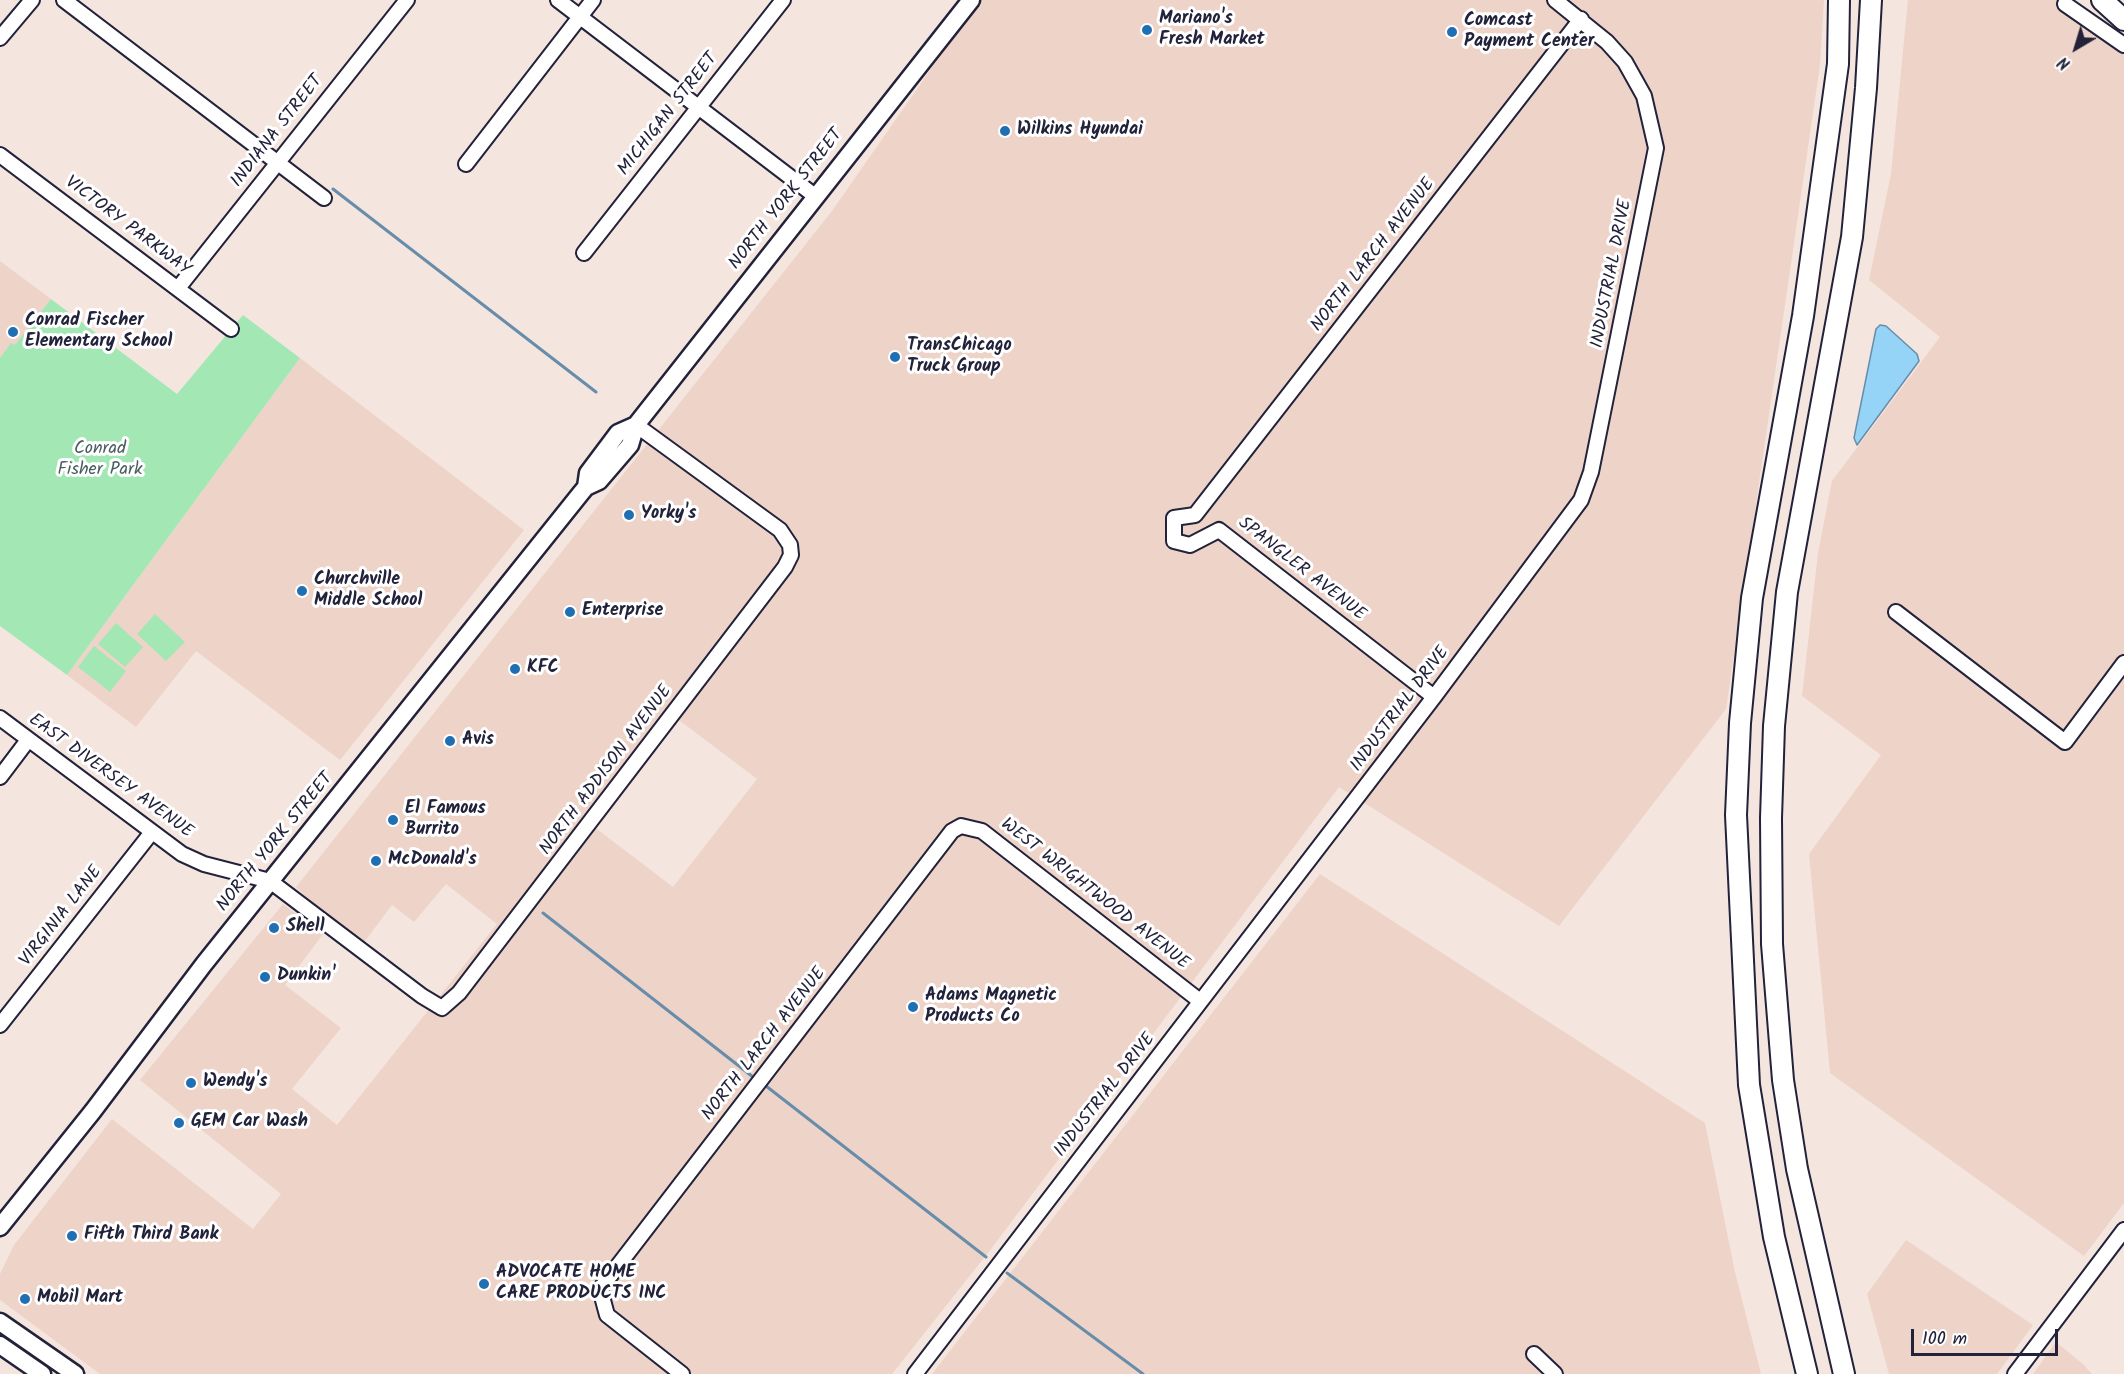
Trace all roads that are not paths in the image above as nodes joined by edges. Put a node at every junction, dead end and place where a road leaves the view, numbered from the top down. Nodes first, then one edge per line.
1 (32, 0) edge
2 (64, 0) edge
3 (406, 0) edge
4 (558, 0) edge
5 (593, 0) edge
6 (783, 0) edge
7 (971, 0) edge
8 (1555, 0) edge
9 (1832, 0) edge
10 (1839, 0) edge
11 (1871, 0) edge
12 (2102, 0) edge
13 (2065, 4) dead end
14 (580, 16) junction
15 (1581, 20) junction
16 (2124, 20) edge
17 (0, 38) edge
18 (2124, 45) edge
19 (1838, 64) junction
20 (699, 106) junction
21 (0, 155) edge
22 (279, 161) junction
23 (466, 164) dead end
24 (815, 196) junction
25 (324, 198) dead end
26 (584, 253) dead end
27 (179, 287) junction
28 (231, 329) dead end
29 (636, 425) junction
30 (1195, 515) joint
31 (1896, 612) dead end
32 (2124, 663) edge
33 (1434, 697) junction
34 (0, 718) edge
35 (28, 740) junction
36 (0, 777) edge
37 (962, 826) joint
38 (152, 832) junction
39 (270, 881) junction
40 (1200, 1001) junction
41 (0, 1025) edge
42 (0, 1227) edge
43 (2124, 1230) edge
44 (0, 1240) edge
45 (0, 1323) edge
46 (0, 1345) edge
47 (1534, 1354) dead end
48 (42, 1374) edge
49 (75, 1374) edge
50 (682, 1374) edge
51 (915, 1374) edge
52 (1555, 1374) edge
53 (1807, 1374) edge
54 (1844, 1374) edge
55 (2015, 1374) edge

1 - 17 street
2 - 22 street
3 - 22 street, INDIANA STREET
4 - 14 street
5 - 14 street
6 - 20 street, MICHIGAN STREET
7 - 24 main road, NORTH YORK STREET
8 - 15 street, INDUSTRIAL DRIVE
9 - 19 highway
10 - 19 highway
11 - 54 highway
12 - 16 highway
13 - 18 street
14 - 20 street
14 - 23 street
15 - 30 street, NORTH LARCH AVENUE
15 - 33 street, INDUSTRIAL DRIVE
19 - 53 highway
20 - 24 street
20 - 26 street, MICHIGAN STREET
21 - 27 street, VICTORY PARKWAY
22 - 25 street
22 - 27 street, INDIANA STREET
24 - 29 main road, NORTH YORK STREET
27 - 28 street, VICTORY PARKWAY
29 - 39 main road, NORTH YORK STREET
29 - 39 street, NORTH ADDISON AVENUE
30 - 33 street, SPANGLER AVENUE
31 - 32 street
33 - 40 street, INDUSTRIAL DRIVE
34 - 35 street, EAST DIVERSEY AVENUE
35 - 36 street
35 - 38 street, EAST DIVERSEY AVENUE
37 - 40 street, WEST WRIGHTWOOD AVENUE
37 - 50 street, NORTH LARCH AVENUE
38 - 39 street, EAST DIVERSEY AVENUE
38 - 41 street, VIRGINIA LANE
39 - 42 main road, NORTH YORK STREET
40 - 51 street, INDUSTRIAL DRIVE
42 - 44 main road, NORTH YORK STREET
43 - 55 street
45 - 49 main road
46 - 48 main road
47 - 52 street

